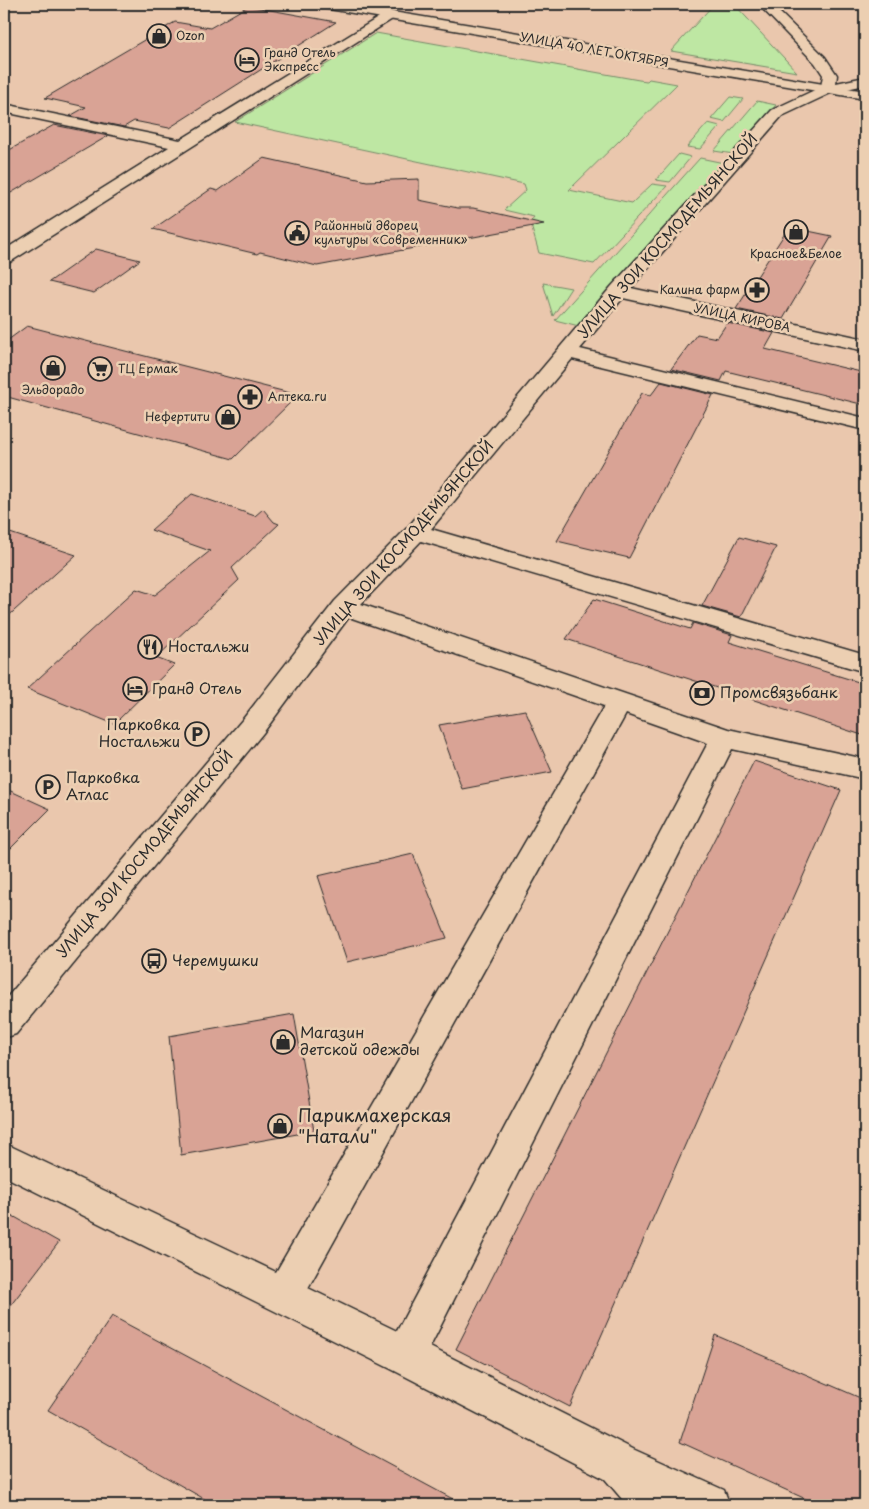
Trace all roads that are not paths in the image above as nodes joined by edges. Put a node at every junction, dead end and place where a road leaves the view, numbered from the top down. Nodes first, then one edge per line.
1 (323, 4) edge
2 (764, 4) edge
3 (389, 15) junction
4 (865, 81) edge
5 (828, 89) junction
6 (865, 95) edge
7 (4, 108) edge
8 (183, 145) junction
9 (4, 258) edge
10 (618, 291) junction
11 (865, 345) edge
12 (566, 352) junction
13 (865, 424) edge
14 (416, 532) junction
15 (344, 607) junction
16 (865, 664) edge
17 (620, 701) junction
18 (724, 738) junction
19 (865, 769) edge
20 (4, 1024) edge
21 (4, 1159) edge
22 (283, 1296) junction
23 (405, 1355) junction
24 (620, 1464) junction
25 (654, 1505) edge
26 (709, 1505) edge

1 - 3 street, УЛИЦА 40 ЛЕТ ОКТЯБРЯ
2 - 5 street
3 - 5 street, УЛИЦА 40 ЛЕТ ОКТЯБРЯ
3 - 8 street
4 - 5 street
5 - 6 street, УЛИЦА 40 ЛЕТ ОКТЯБРЯ
5 - 10 street, УЛИЦА ЗОИ КОСМОДЕМЬЯНСКОЙ
7 - 8 street
8 - 9 street
10 - 11 street, УЛИЦА КИРОВА
10 - 12 street, УЛИЦА ЗОИ КОСМОДЕМЬЯНСКОЙ
12 - 13 street
12 - 14 street, УЛИЦА ЗОИ КОСМОДЕМЬЯНСКОЙ
14 - 15 street, УЛИЦА ЗОИ КОСМОДЕМЬЯНСКОЙ
14 - 16 street
15 - 17 street
15 - 20 street, УЛИЦА ЗОИ КОСМОДЕМЬЯНСКОЙ
17 - 18 street
17 - 22 street
18 - 19 street
18 - 23 street
21 - 22 street
22 - 23 street
23 - 24 street
24 - 25 street
24 - 26 street

